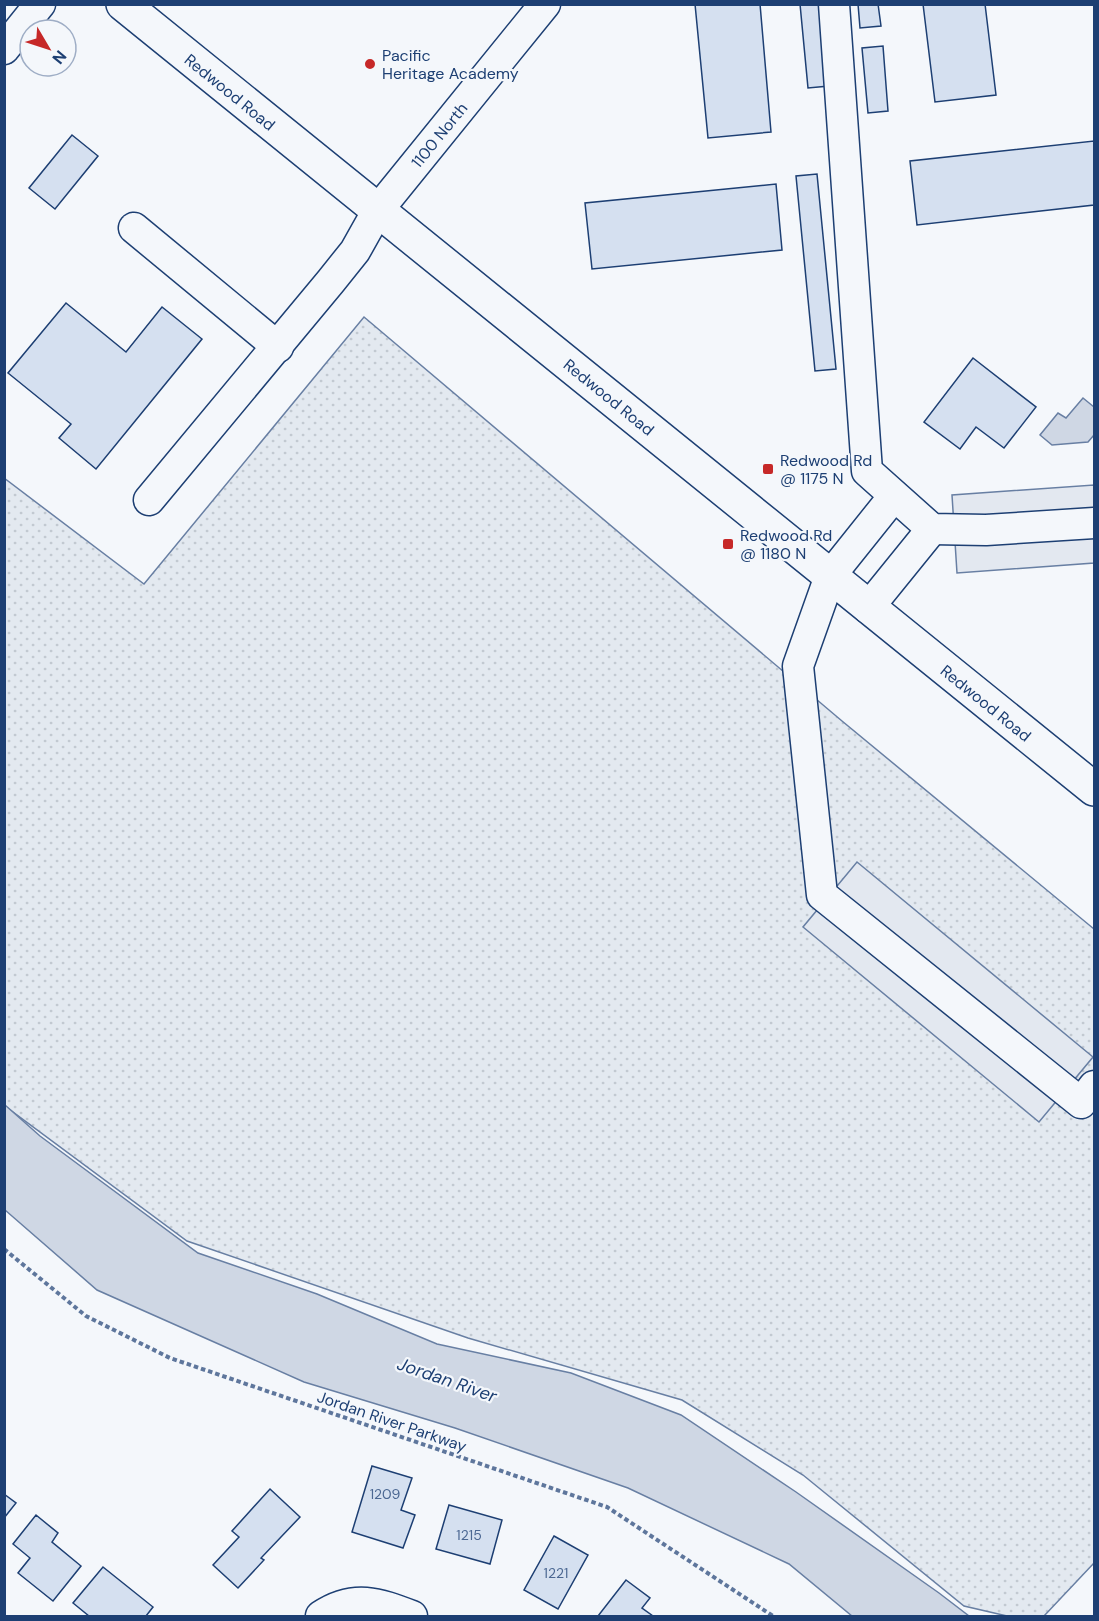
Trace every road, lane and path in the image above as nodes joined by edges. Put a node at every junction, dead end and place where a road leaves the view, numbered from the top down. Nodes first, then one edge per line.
1 (40, 4) edge
2 (123, 4) edge
3 (545, 4) edge
4 (834, 4) edge
5 (4, 49) edge
6 (378, 210) junction
7 (134, 228) dead end
8 (278, 347) junction
9 (894, 496) junction
10 (149, 500) dead end
11 (1095, 523) edge
12 (932, 530) junction
13 (830, 576) junction
14 (868, 608) junction
15 (1095, 789) edge
16 (1095, 1086) edge
17 (4, 1249) edge
18 (321, 1617) edge
19 (412, 1617) edge
20 (773, 1617) edge

1 - 5 street
2 - 6 main road, Redwood Road
3 - 6 street, 1100 North
4 - 9 street
6 - 8 street, 1100 North
6 - 13 main road, Redwood Road
7 - 8 street
8 - 10 street, 1100 North
9 - 12 street
9 - 13 street
11 - 12 street
12 - 14 street
13 - 14 main road, Redwood Road
13 - 16 street
14 - 15 main road, Redwood Road
17 - 20 path, Jordan River Parkway
18 - 19 street

